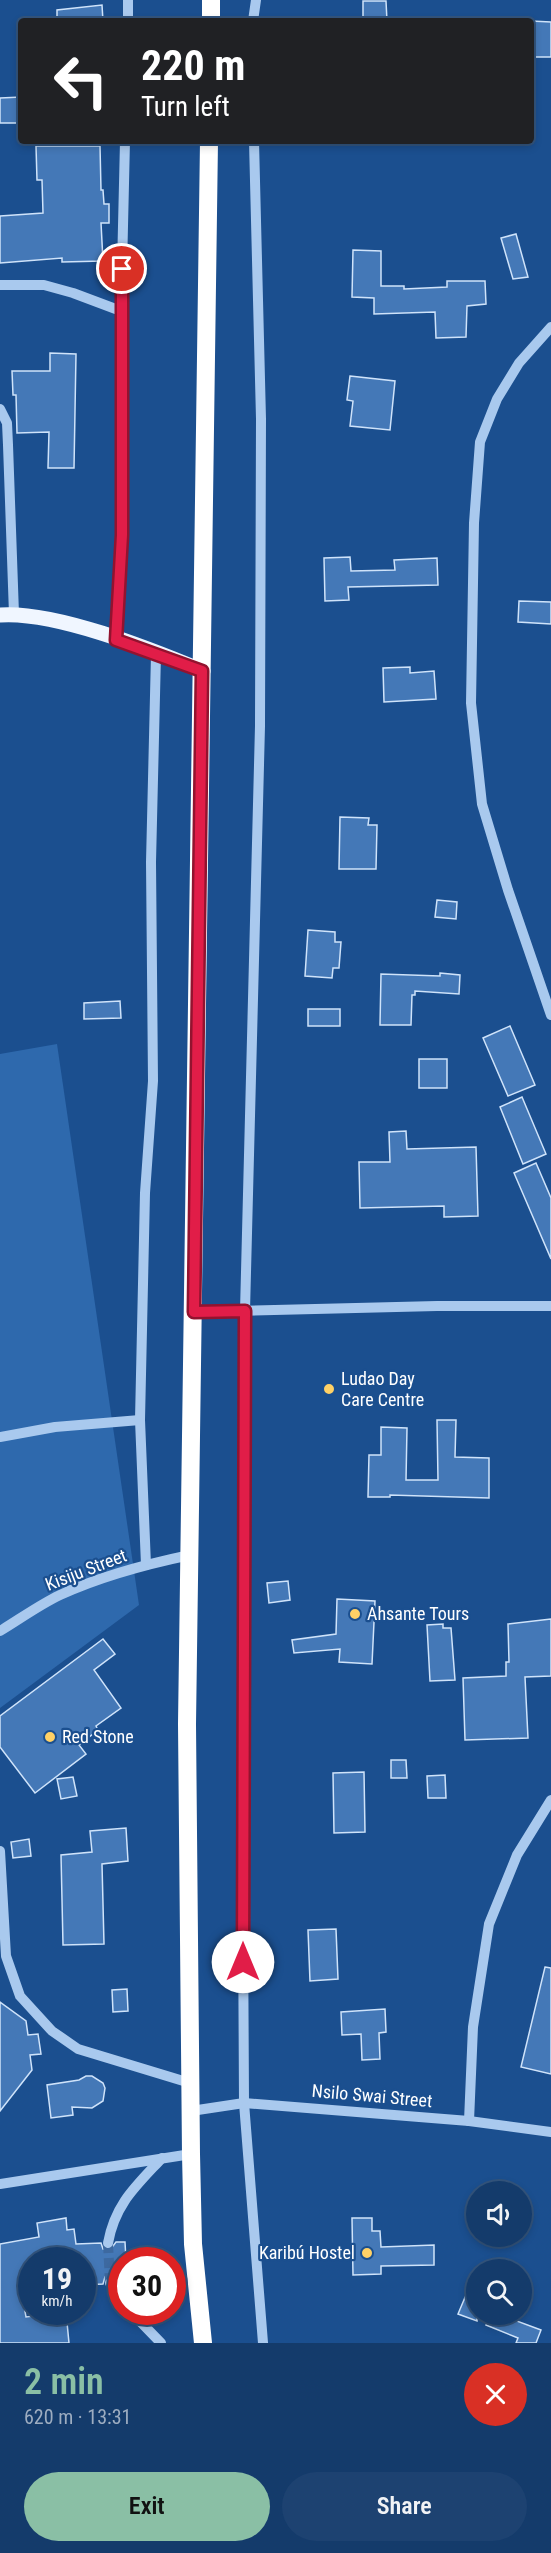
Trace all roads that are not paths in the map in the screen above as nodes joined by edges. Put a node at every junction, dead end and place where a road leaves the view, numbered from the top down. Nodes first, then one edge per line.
1 (128, 0) edge
2 (212, 0) edge
3 (256, 0) edge
4 (128, 18) edge
5 (211, 18) edge
6 (254, 18) edge
7 (125, 144) edge
8 (209, 144) edge
9 (254, 144) edge
10 (0, 285) edge
11 (121, 311) junction
12 (551, 327) edge
13 (0, 409) edge
14 (7, 615) edge
15 (116, 640) junction
16 (156, 654) junction
17 (202, 671) junction
18 (551, 1015) edge
19 (551, 1306) edge
20 (245, 1311) junction
21 (194, 1312) junction
22 (140, 1420) junction
23 (0, 1437) edge
24 (190, 1555) junction
25 (146, 1565) junction
26 (0, 1631) edge
27 (551, 1800) edge
28 (0, 1851) edge
29 (190, 2083) junction
30 (244, 2103) junction
31 (191, 2111) junction
32 (469, 2121) junction
33 (551, 2132) edge
34 (191, 2154) junction
35 (162, 2158) junction
36 (0, 2184) edge
37 (108, 2243) tunnel mouth
38 (143, 2325) edge
39 (161, 2343) edge
40 (203, 2343) edge
41 (263, 2343) edge

1 - 4 street
2 - 5 highway
3 - 6 street
7 - 11 street
8 - 17 highway
9 - 20 street
10 - 11 street
11 - 15 street
12 - 18 street
13 - 14 street
14 - 15 main road
15 - 16 main road
16 - 17 main road
16 - 22 street
17 - 21 highway
19 - 20 street
20 - 21 street
20 - 30 street
21 - 24 highway
22 - 23 street
22 - 25 street
24 - 25 street, Kisiju Street
24 - 29 highway
25 - 26 street, Kisiju Street
27 - 32 street
28 - 29 street
29 - 31 highway
30 - 31 street, Nsilo Swai Street
30 - 32 street, Nsilo Swai Street
30 - 41 street
31 - 34 highway
32 - 33 street, Nsilo Swai Street
34 - 35 street
34 - 40 highway
35 - 36 street
35 - 37 street
38 - 39 street

